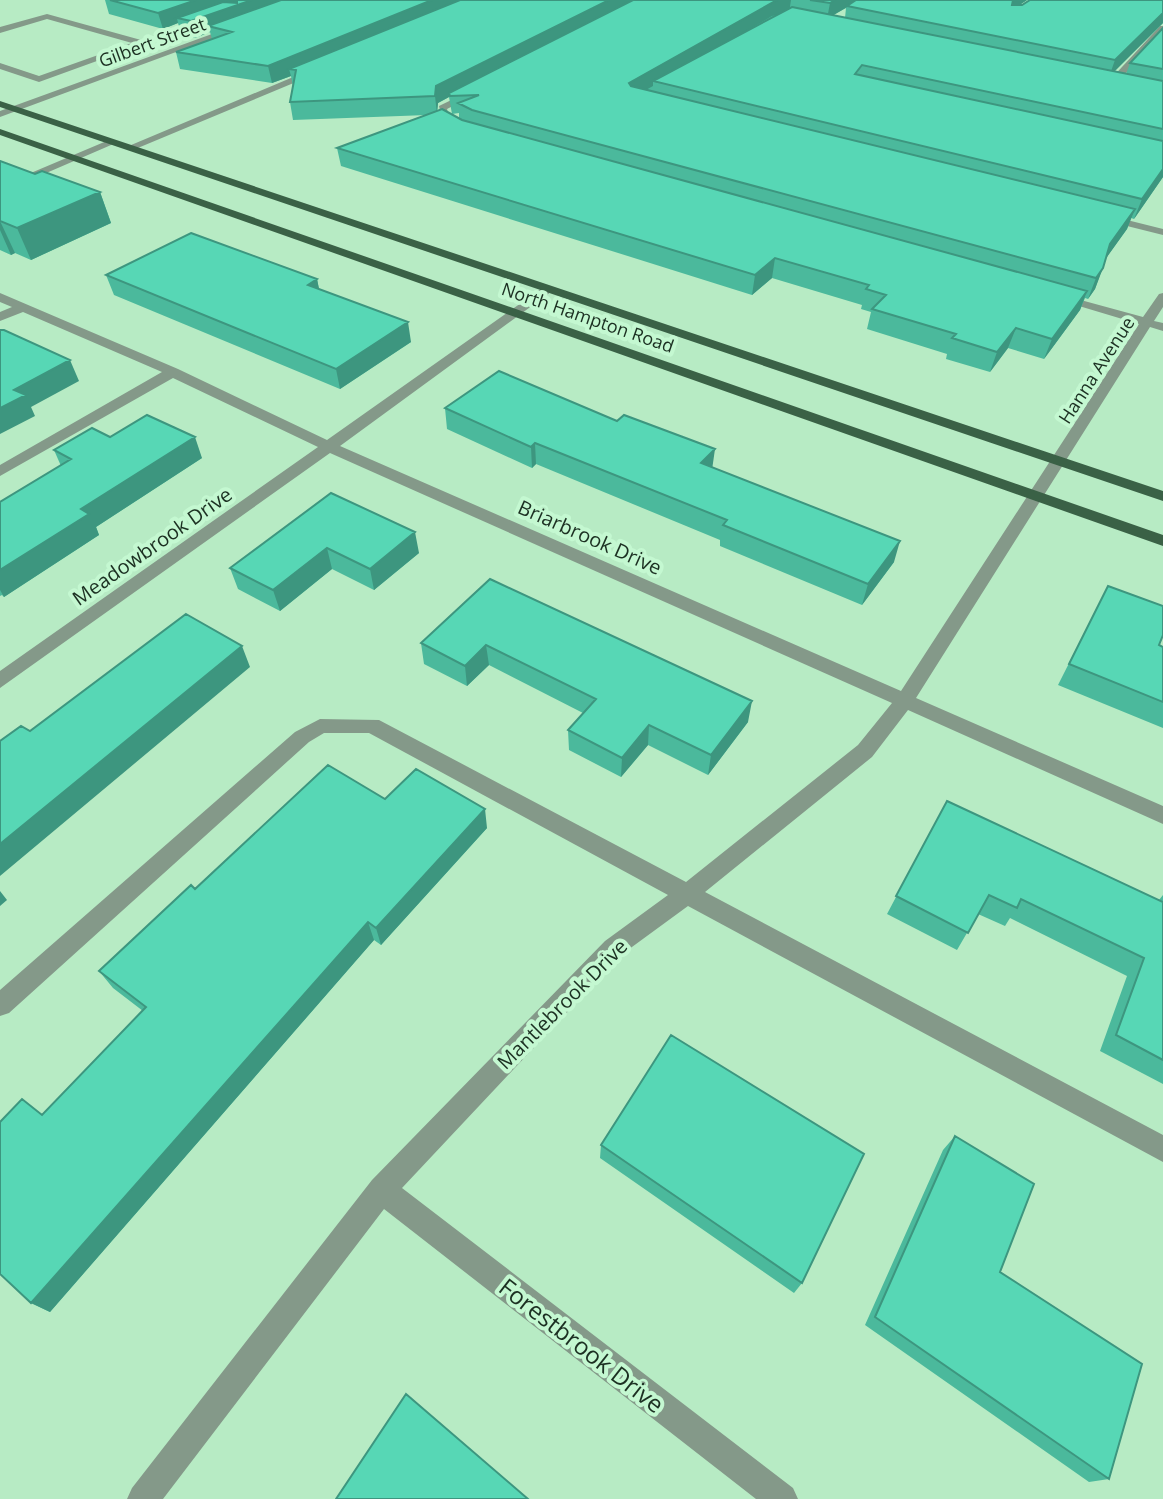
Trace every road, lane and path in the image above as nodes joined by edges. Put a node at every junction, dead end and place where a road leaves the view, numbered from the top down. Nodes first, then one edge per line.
1 (214, 16) edge
2 (245, 25) edge
3 (1163, 28) edge
4 (0, 30) edge
5 (144, 43) junction
6 (173, 51) junction
7 (0, 66) edge
8 (326, 66) edge
9 (1097, 81) edge
10 (1112, 83) junction
11 (490, 84) edge
12 (1125, 86) edge
13 (0, 104) edge
14 (14, 109) junction
15 (0, 114) edge
16 (0, 132) edge
17 (468, 133) edge
18 (113, 142) junction
19 (129, 148) junction
20 (76, 159) junction
21 (0, 190) edge
22 (1085, 213) edge
23 (1163, 232) edge
24 (549, 289) junction
25 (1042, 293) edge
26 (0, 297) edge
27 (1163, 297) edge
28 (22, 307) junction
29 (517, 313) junction
30 (0, 317) edge
31 (1147, 323) junction
32 (1163, 327) edge
33 (173, 372) junction
34 (330, 447) junction
35 (1059, 461) junction
36 (0, 471) edge
37 (1036, 496) junction
38 (1163, 496) edge
39 (1163, 541) edge
40 (0, 681) edge
41 (905, 700) junction
42 (1163, 815) edge
43 (687, 894) junction
44 (0, 1005) edge
45 (1163, 1149) edge
46 (382, 1190) junction
47 (763, 1493) edge
48 (143, 1499) edge

1 - 5 street
2 - 6 street, Gilbert Street
3 - 10 street
4 - 5 street
5 - 6 street
5 - 7 street
6 - 14 street, Gilbert Street
8 - 19 street
9 - 10 street
10 - 12 street
11 - 17 street
13 - 14 main road, North Hampton Road
14 - 15 street, Gilbert Street
14 - 18 main road, North Hampton Road
16 - 20 main road, North Hampton Road
18 - 19 main road, North Hampton Road
18 - 20 street
19 - 24 main road, North Hampton Road
20 - 21 street
20 - 29 main road, North Hampton Road
22 - 23 street
24 - 29 street, Meadowbrook Drive
24 - 35 main road, North Hampton Road
25 - 31 street
26 - 28 street, Briarbrook Drive
27 - 31 street, Hanna Avenue
28 - 30 street
28 - 33 street, Briarbrook Drive
29 - 34 street, Meadowbrook Drive
29 - 37 main road, North Hampton Road
31 - 32 street
31 - 35 street, Hanna Avenue
33 - 34 street, Briarbrook Drive
33 - 36 street
34 - 40 street, Meadowbrook Drive
34 - 41 street, Briarbrook Drive
35 - 37 street, Mantlebrook Drive
35 - 38 main road, North Hampton Road
37 - 39 main road, North Hampton Road
37 - 41 street, Mantlebrook Drive
41 - 42 street, Briarbrook Drive
41 - 43 street, Mantlebrook Drive
43 - 44 street
43 - 45 street
43 - 46 street, Mantlebrook Drive
46 - 47 street, Forestbrook Drive
46 - 48 street, Mantlebrook Drive

